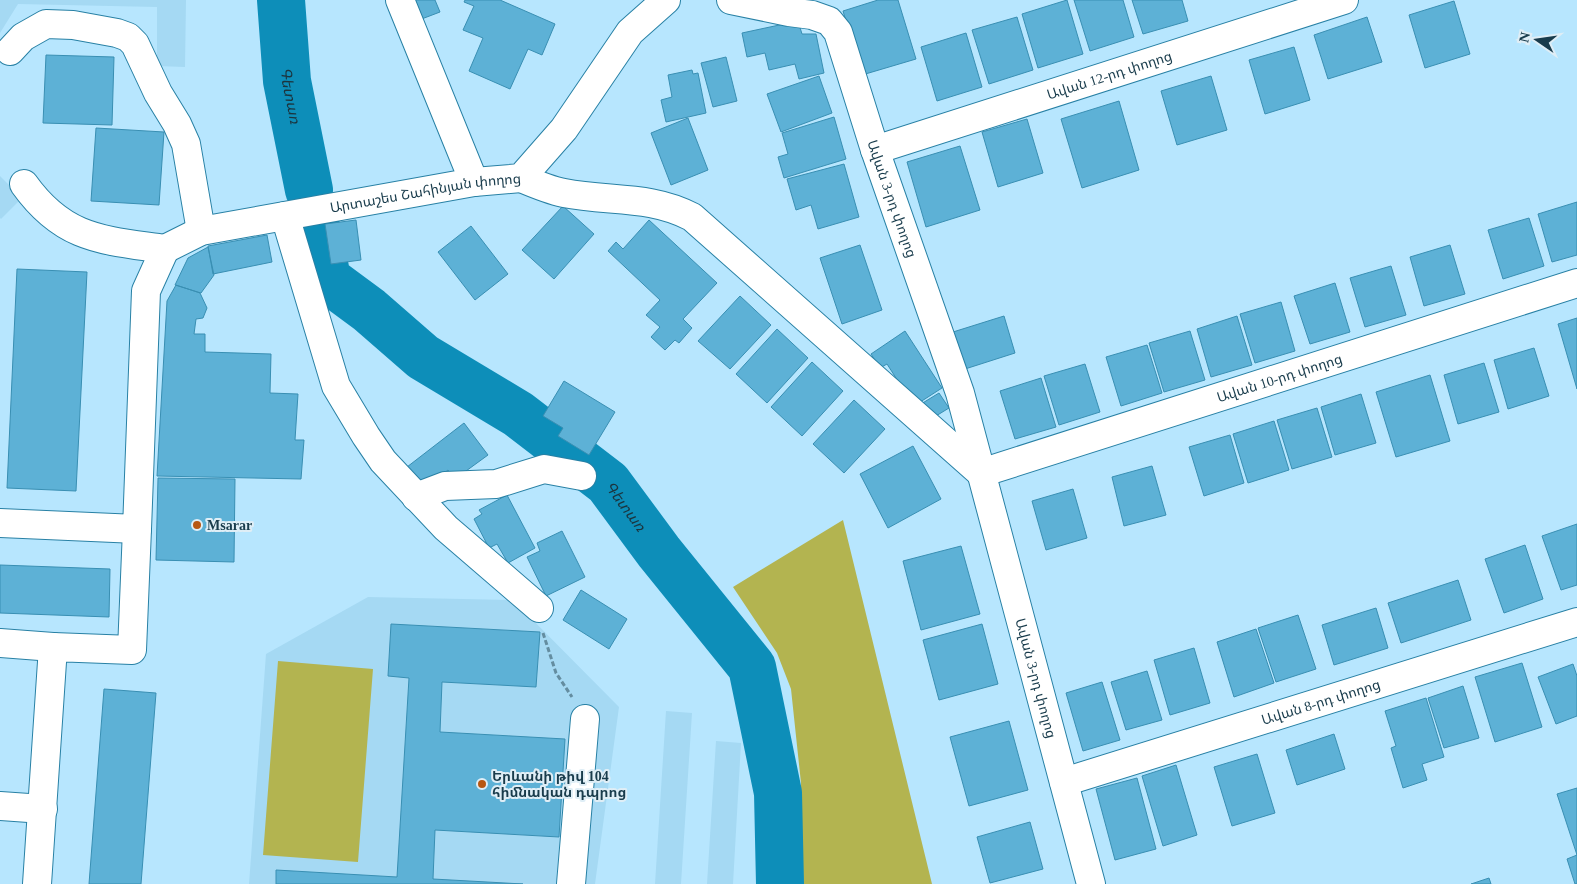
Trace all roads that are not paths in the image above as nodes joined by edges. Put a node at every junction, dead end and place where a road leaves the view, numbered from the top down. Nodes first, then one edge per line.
1 (400, 0) edge
2 (666, 0) edge
3 (731, 0) edge
4 (1344, 0) edge
5 (10, 50) dead end
6 (875, 150) junction
7 (521, 178) junction
8 (474, 182) junction
9 (24, 184) dead end
10 (285, 216) junction
11 (201, 231) junction
12 (165, 249) junction
13 (1577, 283) edge
14 (981, 474) junction
15 (582, 476) dead end
16 (416, 497) junction
17 (0, 523) edge
18 (137, 529) junction
19 (539, 608) road end
20 (1577, 622) edge
21 (0, 643) edge
22 (53, 646) junction
23 (585, 719) road end
24 (1064, 782) junction
25 (0, 806) edge
26 (43, 809) junction
27 (38, 884) edge
28 (571, 884) edge
29 (1091, 884) edge

1 - 8 street
2 - 7 street, Արտաշես Շահինյան փողոց
3 - 6 street, Ավան 3-րդ փողոց
4 - 6 street, Ավան 12-րդ փողոց
5 - 11 street
6 - 14 street, Ավան 3-րդ փողոց
7 - 8 street, Արտաշես Շահինյան փողոց
7 - 14 street
8 - 10 street, Արտաշես Շահինյան փողոց
9 - 12 street
10 - 11 street, Արտաշես Շահինյան փողոց
10 - 16 street
11 - 12 street, Արտաշես Շահինյան փողոց
12 - 18 street
13 - 14 street, Ավան 10-րդ փողոց
14 - 24 street, Ավան 3-րդ փողոց
15 - 16 street
16 - 19 street
17 - 18 street
18 - 22 street
20 - 24 street, Ավան 8-րդ փողոց
21 - 22 street
22 - 26 street
23 - 28 street
24 - 29 street, Ավան 3-րդ փողոց
25 - 26 street
26 - 27 street

